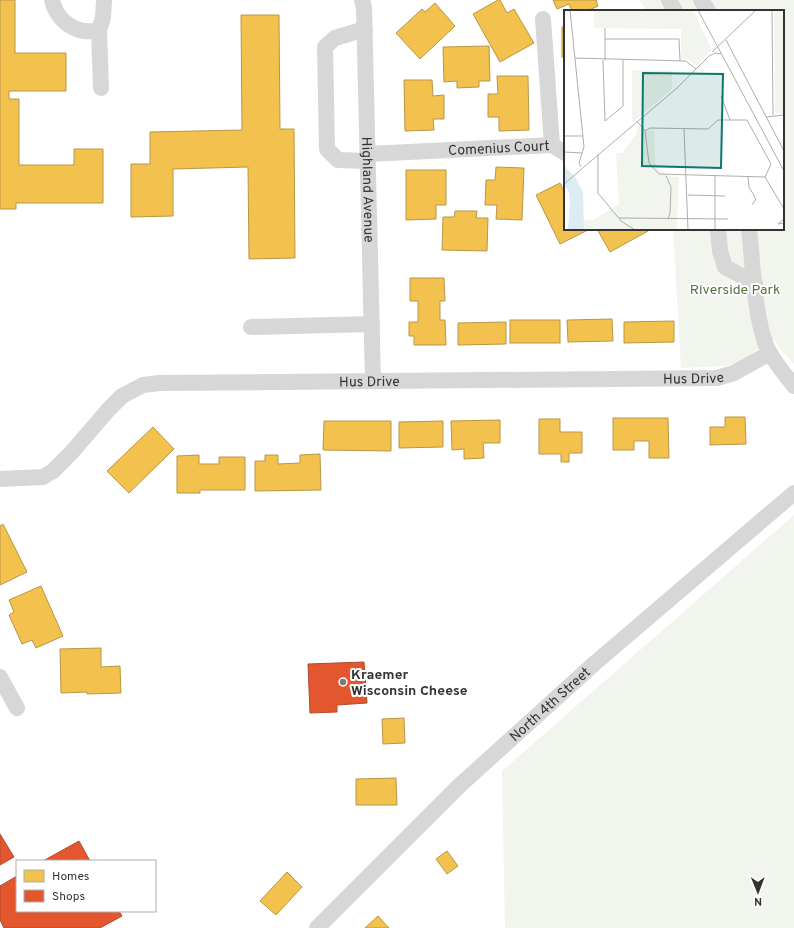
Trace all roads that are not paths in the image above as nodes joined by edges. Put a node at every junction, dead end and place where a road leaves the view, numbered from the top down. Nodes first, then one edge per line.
1 (52, 0) edge
2 (104, 0) edge
3 (362, 0) edge
4 (669, 0) edge
5 (701, 0) edge
6 (674, 10) edge
7 (707, 10) edge
8 (543, 19) dead end
9 (365, 29) junction
10 (99, 31) junction
11 (101, 88) dead end
12 (558, 149) edge
13 (368, 158) junction
14 (718, 230) edge
15 (749, 230) edge
16 (755, 283) junction
17 (372, 324) junction
18 (251, 327) dead end
19 (770, 353) junction
20 (373, 380) junction
21 (794, 386) edge
22 (0, 479) edge
23 (794, 492) edge
24 (0, 677) edge
25 (17, 708) dead end
26 (317, 928) edge

1 - 10 street
2 - 10 street
3 - 9 street, Highland Avenue
4 - 6 street
5 - 7 street
8 - 12 street, Comenius Court
9 - 13 street, Highland Avenue
9 - 13 street, Comenius Court
10 - 11 street
12 - 13 street, Comenius Court
13 - 17 street, Highland Avenue
14 - 16 street
15 - 16 street
16 - 19 street
17 - 18 street
17 - 20 street, Highland Avenue
19 - 20 street, Hus Drive
19 - 21 street
20 - 22 street, Hus Drive
23 - 26 street, North 4th Street
24 - 25 street

